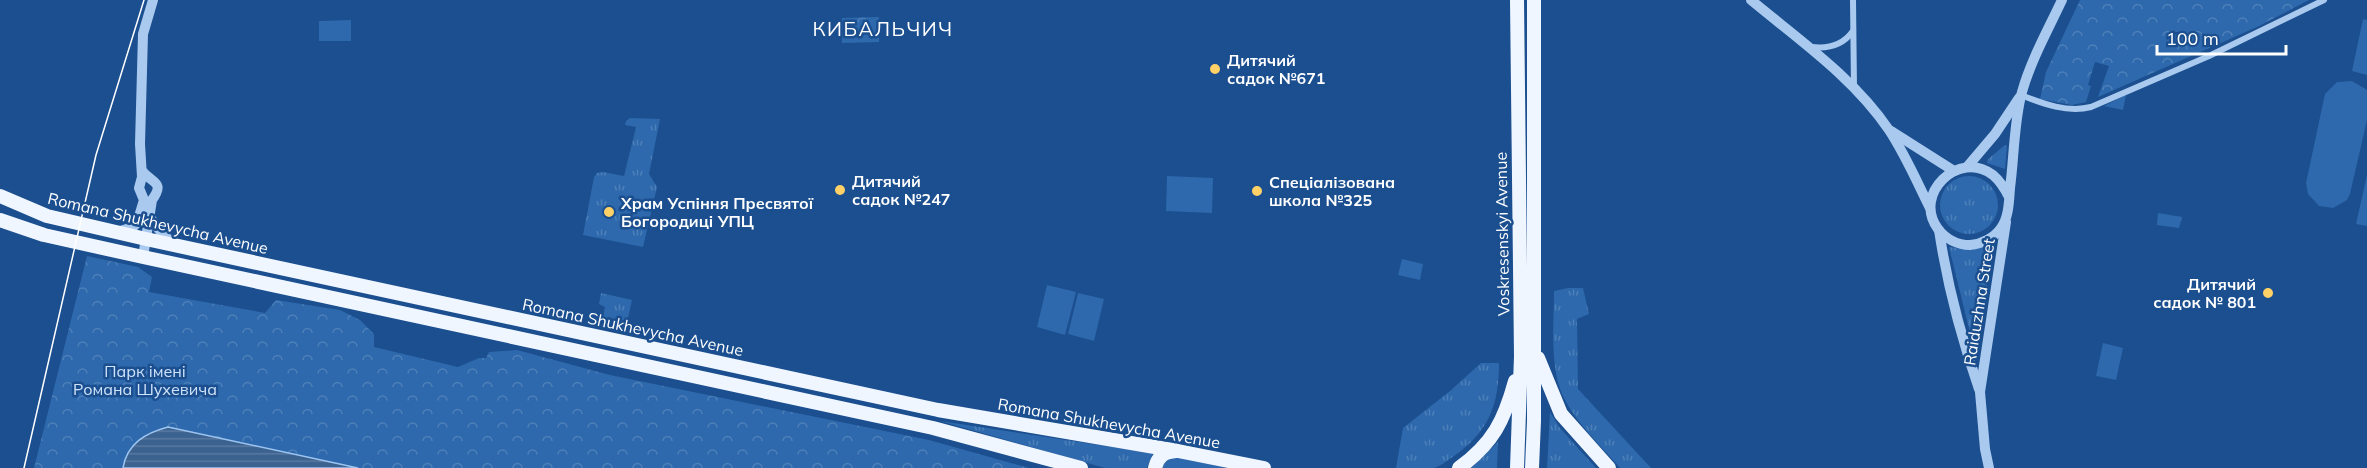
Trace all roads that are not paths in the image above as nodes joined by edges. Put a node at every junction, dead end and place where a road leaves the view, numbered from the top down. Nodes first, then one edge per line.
1 (153, 0) edge
2 (1516, 0) edge
3 (1534, 0) edge
4 (1751, 0) edge
5 (1853, 0) edge
6 (2062, 0) edge
7 (2324, 0) edge
8 (1854, 30) junction
9 (1809, 47) junction
10 (1854, 88) junction
11 (2021, 95) junction
12 (1888, 130) junction
13 (1967, 167) junction
14 (142, 171) junction
15 (1954, 171) junction
16 (153, 181) junction
17 (141, 184) junction
18 (0, 196) edge
19 (148, 197) junction
20 (2009, 197) junction
21 (1931, 210) junction
22 (149, 216) junction
23 (2007, 216) junction
24 (0, 220) edge
25 (1939, 230) junction
26 (117, 232) junction
27 (146, 239) junction
28 (179, 246) junction
29 (143, 257) junction
30 (1533, 345) junction
31 (1521, 356) junction
32 (1980, 392) junction
33 (1178, 451) junction
34 (1081, 468) edge
35 (1155, 468) edge
36 (1264, 468) edge
37 (1459, 468) edge
38 (1517, 468) edge
39 (1532, 468) edge
40 (1609, 468) edge
41 (1989, 468) edge

1 - 14 street
2 - 31 main road, Voskresenskyi Avenue
3 - 30 main road, Voskresenskyi Avenue
4 - 9 street
5 - 8 street
6 - 11 street
7 - 11 street
8 - 9 street
8 - 10 street
9 - 10 street
10 - 12 street
11 - 13 street
11 - 20 street
12 - 15 street
12 - 21 street
13 - 15 street
13 - 20 street
14 - 16 street
14 - 17 street
15 - 21 street
16 - 17 street
16 - 19 street
17 - 19 street
18 - 26 main road, Romana Shukhevycha Avenue
19 - 22 street
19 - 26 street
20 - 23 street
21 - 25 street
22 - 27 street
22 - 28 street
23 - 25 street
23 - 32 street, Raiduzhna Street
24 - 29 main road
25 - 32 street, Raiduzhna Street
26 - 27 main road, Romana Shukhevycha Avenue
27 - 28 main road, Romana Shukhevycha Avenue
27 - 29 street
28 - 33 main road, Romana Shukhevycha Avenue
29 - 34 main road
30 - 39 main road, Voskresenskyi Avenue
30 - 40 main road
31 - 37 main road
31 - 38 main road, Voskresenskyi Avenue
32 - 41 street, Raiduzhna Street
33 - 35 main road
33 - 36 main road, Romana Shukhevycha Avenue

